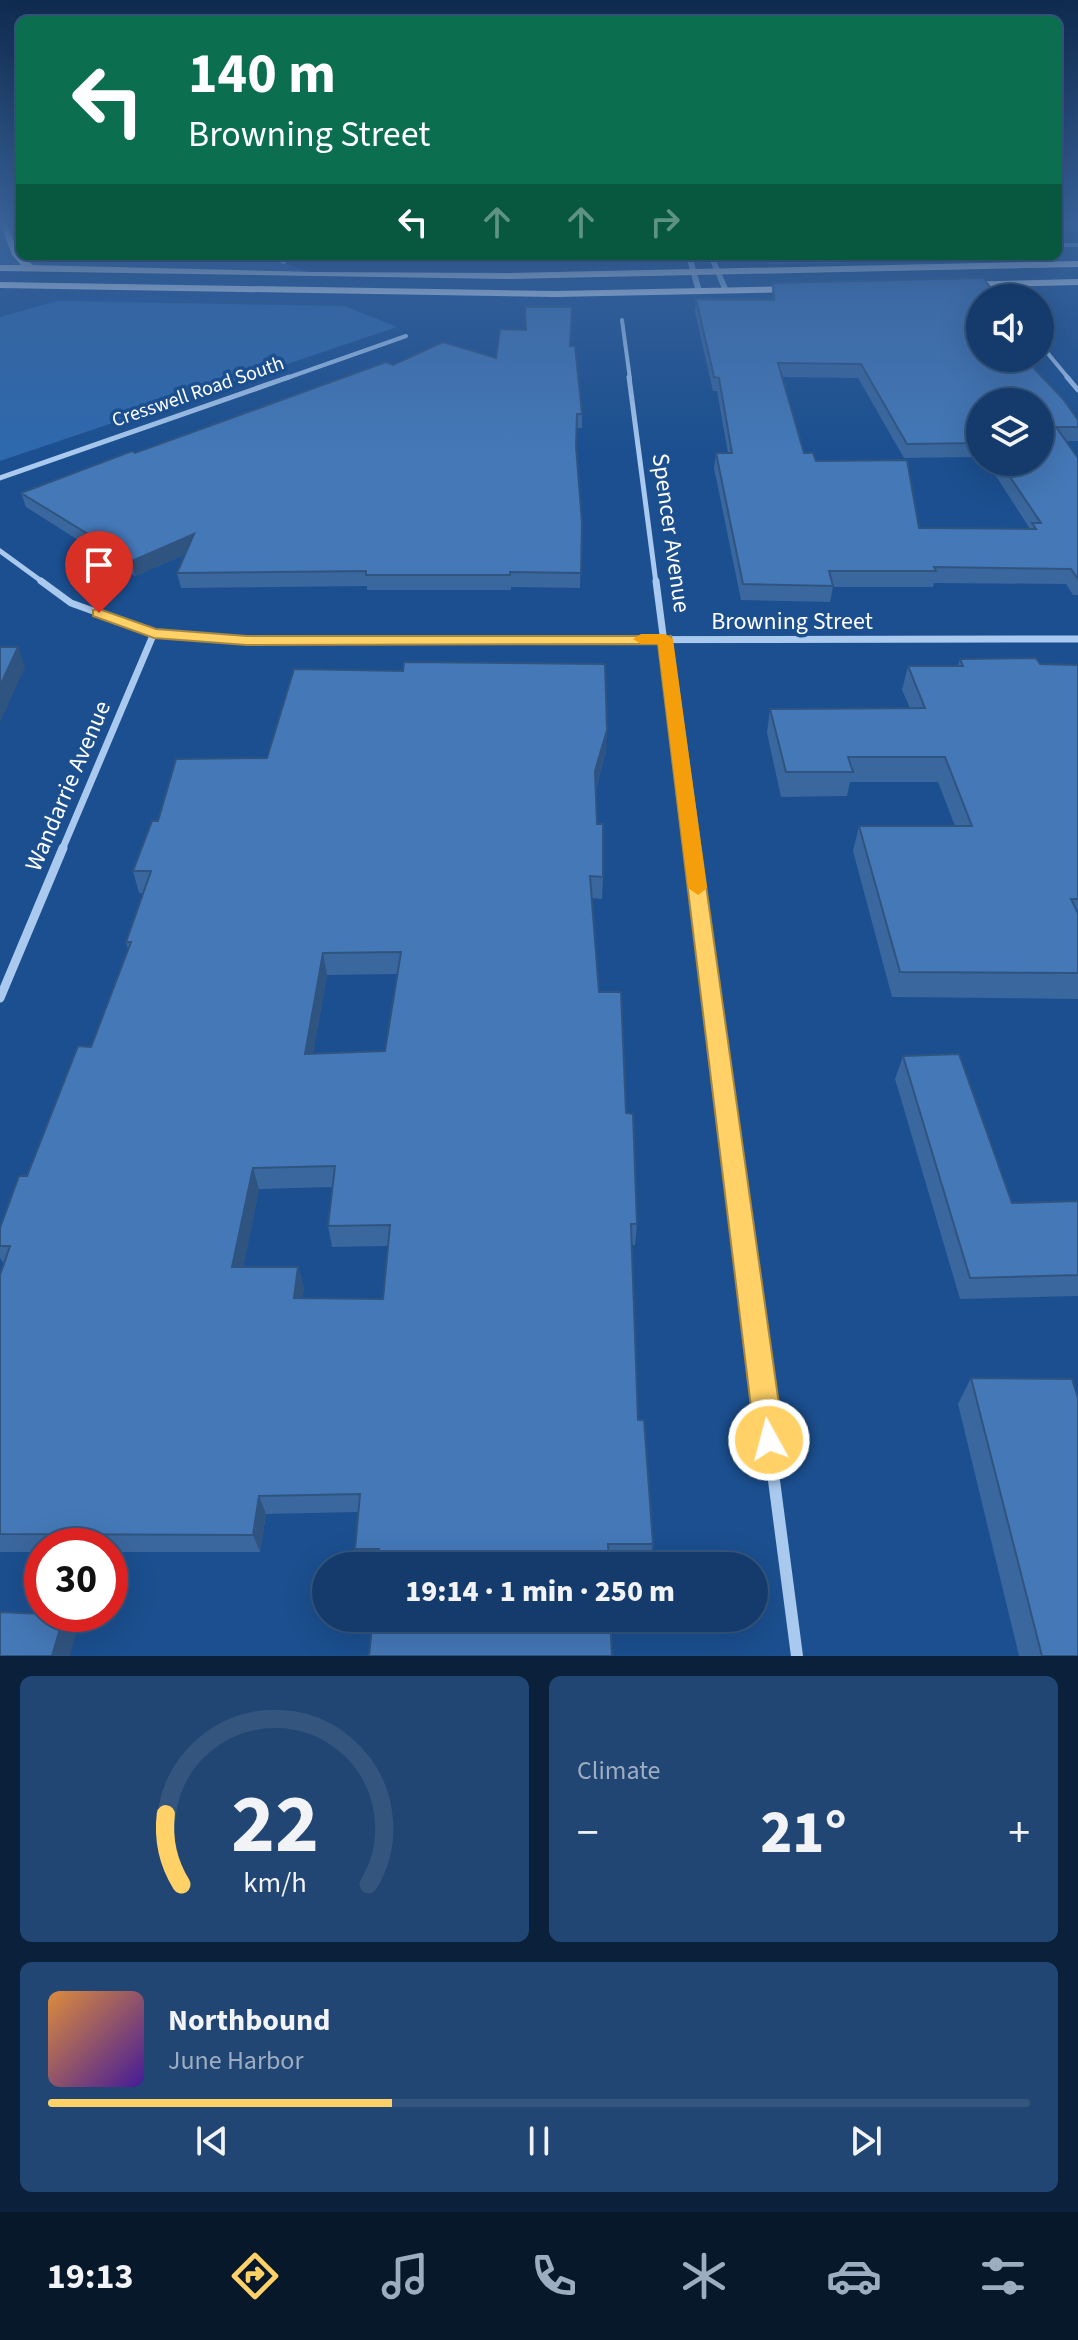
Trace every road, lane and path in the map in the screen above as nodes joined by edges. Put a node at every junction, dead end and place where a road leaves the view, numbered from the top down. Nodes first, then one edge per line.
1 (622, 320) dead end
2 (406, 336) dead end
3 (1054, 361) edge
4 (1078, 390) edge
5 (0, 478) edge
6 (0, 551) edge
7 (154, 633) junction
8 (665, 639) junction
9 (1078, 639) edge
10 (0, 998) edge
11 (797, 1656) edge

1 - 8 street, Spencer Avenue
2 - 5 street, Cresswell Road South
3 - 4 street
6 - 7 street, Browning Street
7 - 8 street, Browning Street
7 - 10 street, Wandarrie Avenue
8 - 9 street, Browning Street
8 - 11 street, Spencer Avenue

